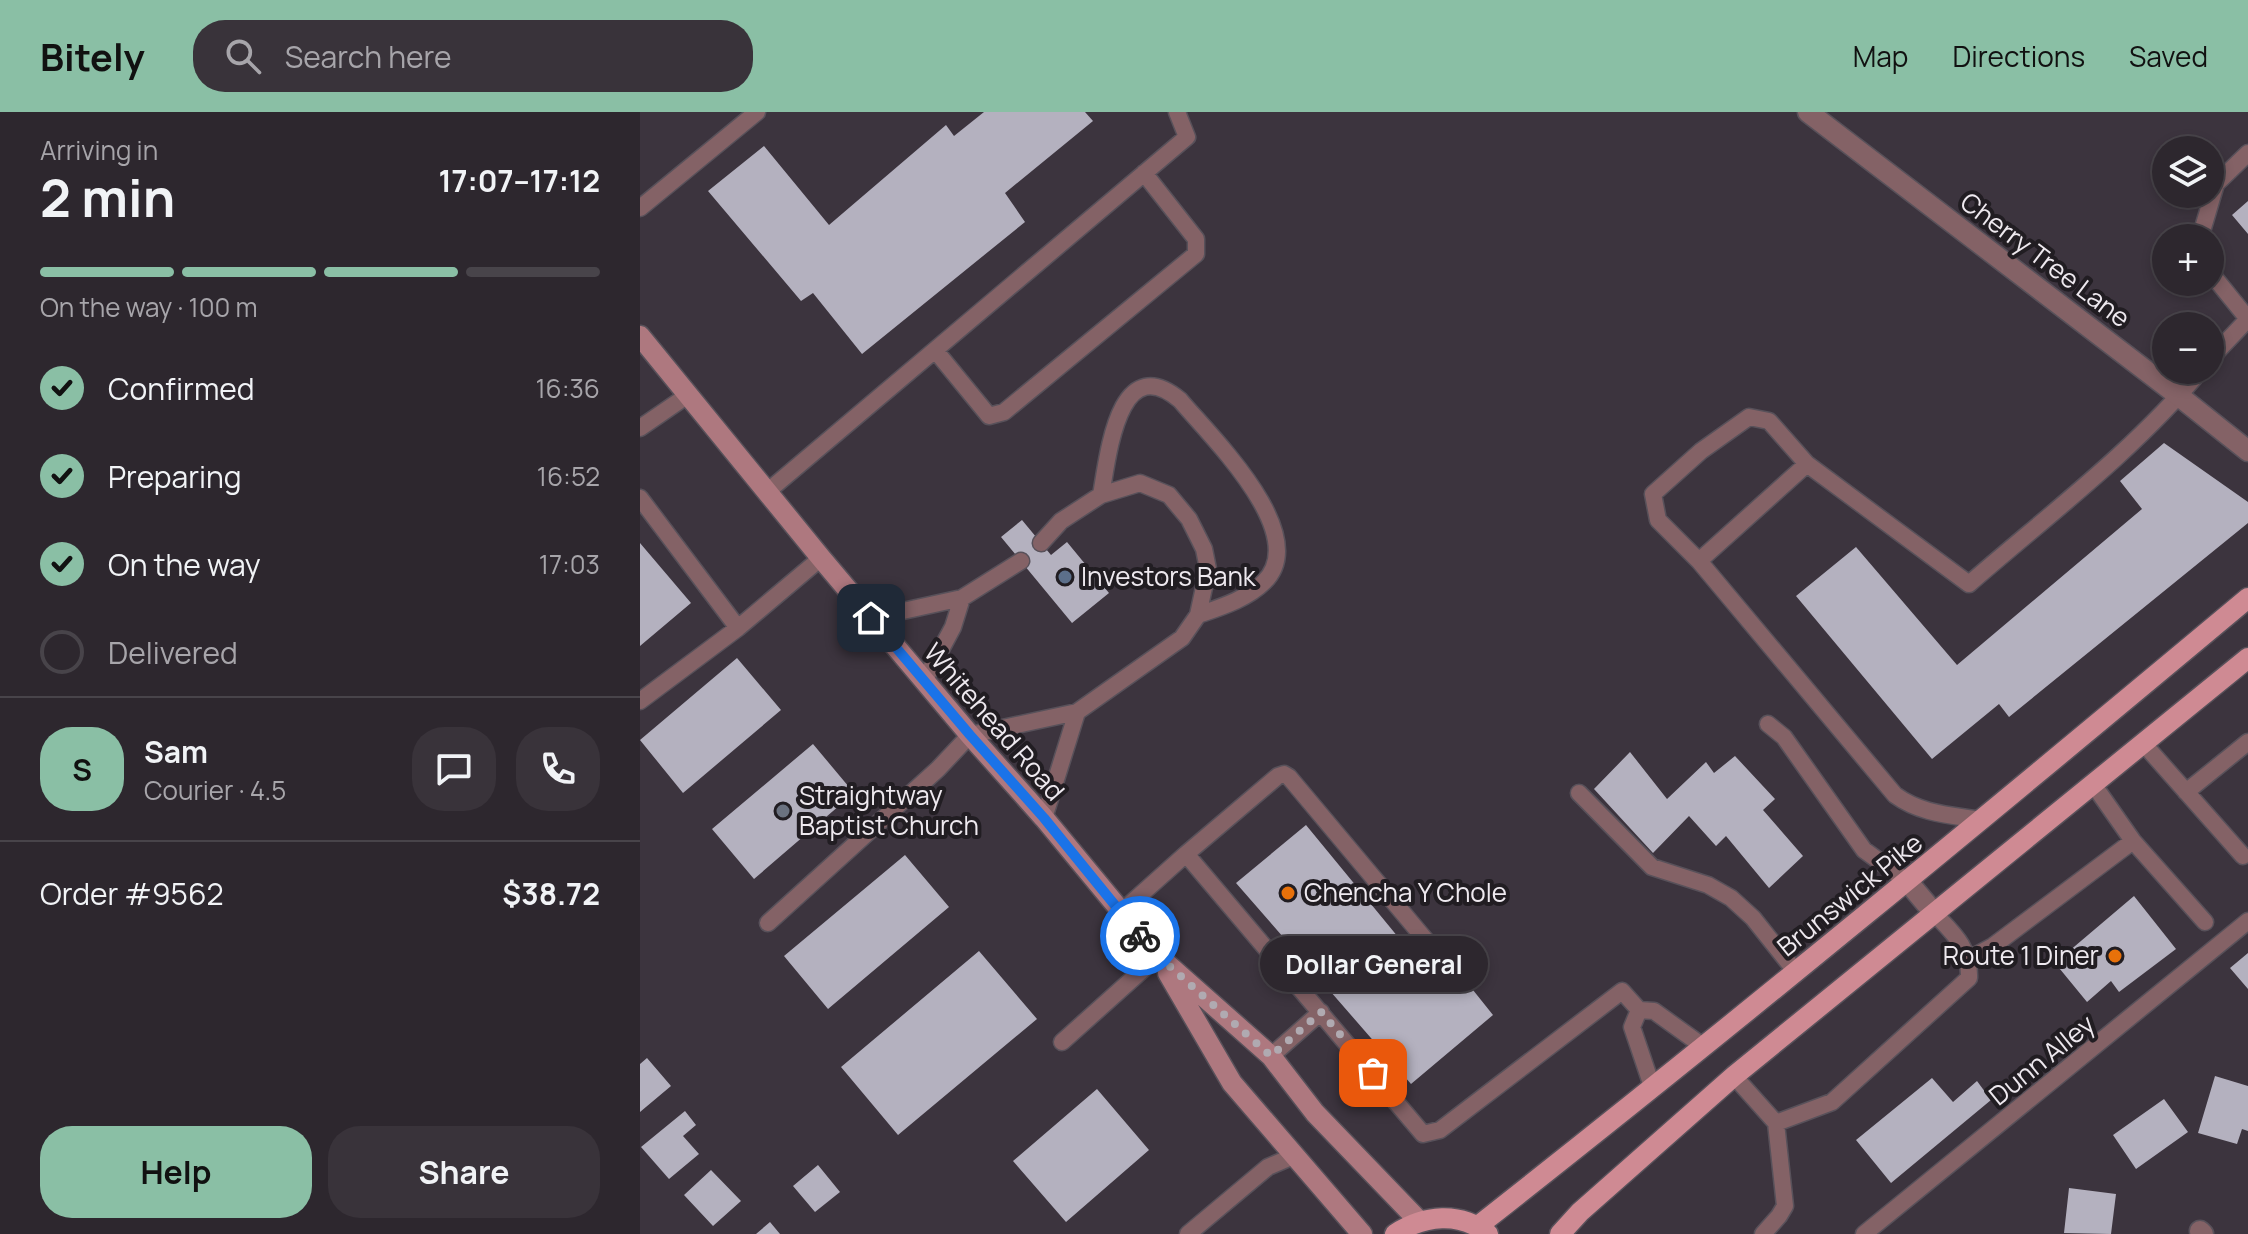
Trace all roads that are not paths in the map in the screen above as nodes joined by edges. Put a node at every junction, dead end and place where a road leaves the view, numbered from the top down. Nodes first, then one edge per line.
1 (757, 112) edge
2 (1177, 112) edge
3 (1808, 112) edge
4 (2248, 153) edge
5 (1144, 173) junction
6 (640, 208) edge
7 (2204, 224) edge
8 (2224, 289) edge
9 (640, 336) edge
10 (2224, 344) edge
11 (935, 350) junction
12 (2189, 384) edge
13 (688, 395) junction
14 (2179, 396) junction
15 (640, 428) edge
16 (2248, 451) edge
17 (1807, 464) junction
18 (767, 492) junction
19 (1101, 495) junction
20 (640, 498) edge
21 (1041, 543) dead end
22 (821, 558) junction
23 (1021, 561) dead end
24 (1699, 561) junction
25 (962, 598) junction
26 (2248, 598) edge
27 (1198, 615) junction
28 (871, 618) junction
29 (738, 628) junction
30 (2248, 658) edge
31 (924, 681) junction
32 (640, 701) edge
33 (1077, 712) junction
34 (1768, 724) dead end
35 (970, 735) junction
36 (2248, 742) edge
37 (2143, 743) junction
38 (2093, 784) junction
39 (2186, 792) junction
40 (1579, 793) dead end
41 (1044, 818) junction
42 (1981, 820) junction
43 (2133, 841) junction
44 (1186, 854) junction
45 (2243, 856) dead end
46 (1908, 882) junction
47 (1120, 913) junction
48 (1934, 913) junction
49 (2248, 921) edge
50 (2205, 922) dead end
51 (768, 923) dead end
52 (1429, 944) dead end
53 (1158, 956) junction
54 (1969, 959) junction
55 (1796, 972) junction
56 (1639, 1010) junction
57 (1321, 1012) junction
58 (1062, 1042) dead end
59 (1704, 1047) junction
60 (1271, 1056) junction
61 (1734, 1076) junction
62 (1653, 1089) junction
63 (1776, 1123) junction
64 (1296, 1155) junction
65 (1419, 1221) junction
66 (1483, 1230) edge
67 (1188, 1234) edge
68 (1362, 1234) edge
69 (1395, 1234) edge
70 (1560, 1234) edge
71 (1763, 1234) edge
72 (1864, 1234) edge

1 - 6 lane
2 - 5 lane
3 - 14 street, Cherry Tree Lane
4 - 7 lane
5 - 11 lane
5 - 11 lane
8 - 10 lane
9 - 13 main road, Whitehead Road
11 - 18 lane
12 - 14 lane
13 - 15 lane
13 - 18 main road, Whitehead Road
14 - 16 street, Cherry Tree Lane
14 - 17 lane
17 - 24 lane
17 - 24 lane
18 - 22 main road, Whitehead Road
19 - 21 lane
19 - 27 lane
19 - 27 lane
20 - 29 lane
22 - 28 main road, Whitehead Road
22 - 29 lane
23 - 25 lane
24 - 42 lane
25 - 28 lane
25 - 31 lane
26 - 42 main road, Brunswick Pike
27 - 33 lane
28 - 31 main road, Whitehead Road
29 - 32 lane
30 - 37 main road
31 - 35 main road, Whitehead Road
33 - 35 lane
33 - 41 lane
34 - 46 lane
35 - 41 main road, Whitehead Road
35 - 51 lane
36 - 39 lane
37 - 38 main road
37 - 39 lane
38 - 43 lane
38 - 48 main road
39 - 45 lane
40 - 55 lane
41 - 47 main road, Whitehead Road
42 - 46 main road, Brunswick Pike
43 - 50 lane
43 - 54 lane
44 - 47 lane
44 - 52 lane
44 - 57 lane
46 - 48 street
46 - 55 main road, Brunswick Pike
47 - 53 main road, Whitehead Road
48 - 54 lane
48 - 61 main road
49 - 72 lane, Dunn Alley
53 - 58 lane
53 - 60 main road, Whitehead Road
53 - 64 main road, Whitehead Road
54 - 63 lane
55 - 59 main road, Brunswick Pike
56 - 57 lane
56 - 59 lane
56 - 62 lane
57 - 60 lane
59 - 62 main road, Brunswick Pike
60 - 65 main road, Whitehead Road
61 - 63 lane
61 - 70 main road
62 - 66 main road, Brunswick Pike
63 - 71 lane
64 - 67 lane
64 - 68 main road, Whitehead Road
65 - 66 main road
65 - 69 main road

